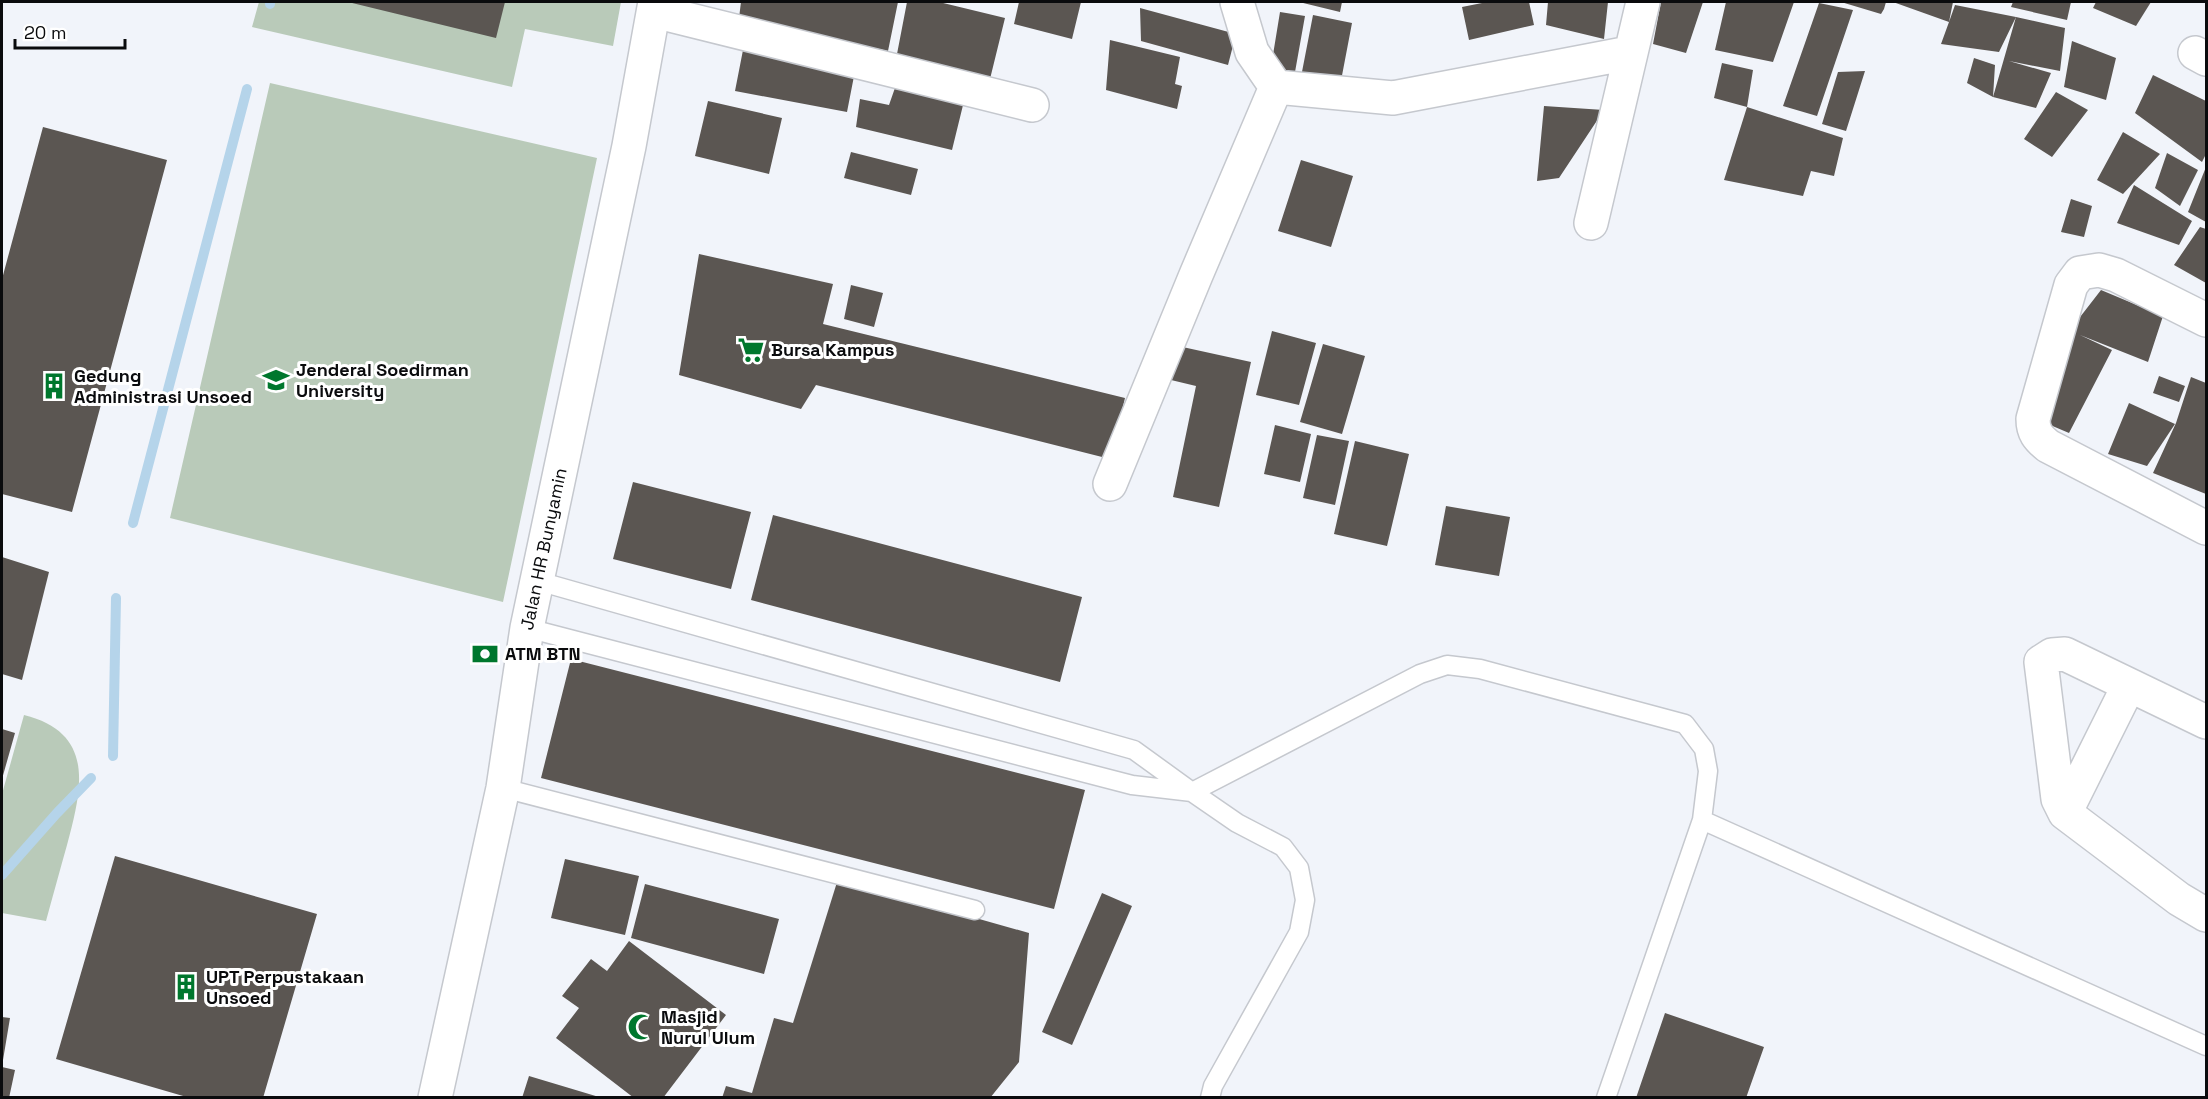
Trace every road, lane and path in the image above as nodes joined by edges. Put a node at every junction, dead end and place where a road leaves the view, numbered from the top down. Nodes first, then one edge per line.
1 (1237, 2) edge
2 (1642, 2) edge
3 (655, 6) edge
4 (1629, 52) junction
5 (1276, 87) junction
6 (1032, 105) dead end
7 (1591, 223) dead end
8 (2206, 320) edge
9 (1110, 484) dead end
10 (2206, 528) edge
11 (538, 581) junction
12 (527, 628) junction
13 (2129, 685) junction
14 (2206, 723) edge
15 (503, 788) junction
16 (1192, 792) junction
17 (2065, 813) junction
18 (1702, 820) junction
19 (975, 910) dead end
20 (2206, 915) edge
21 (2206, 1046) edge
22 (435, 1098) edge
23 (1210, 1098) edge
24 (1606, 1098) edge

1 - 5 street
2 - 4 street
3 - 6 street
3 - 11 street, Jalan HR Bunyamin
4 - 5 street
4 - 7 street
5 - 9 street
8 - 10 street
11 - 12 street, Jalan HR Bunyamin
11 - 16 lane
12 - 15 street, Jalan HR Bunyamin
12 - 16 lane
13 - 14 street
13 - 17 street
13 - 17 street
15 - 19 lane
15 - 22 street, Jalan HR Bunyamin
16 - 18 lane
16 - 23 lane
17 - 20 street
18 - 21 lane
18 - 24 lane

